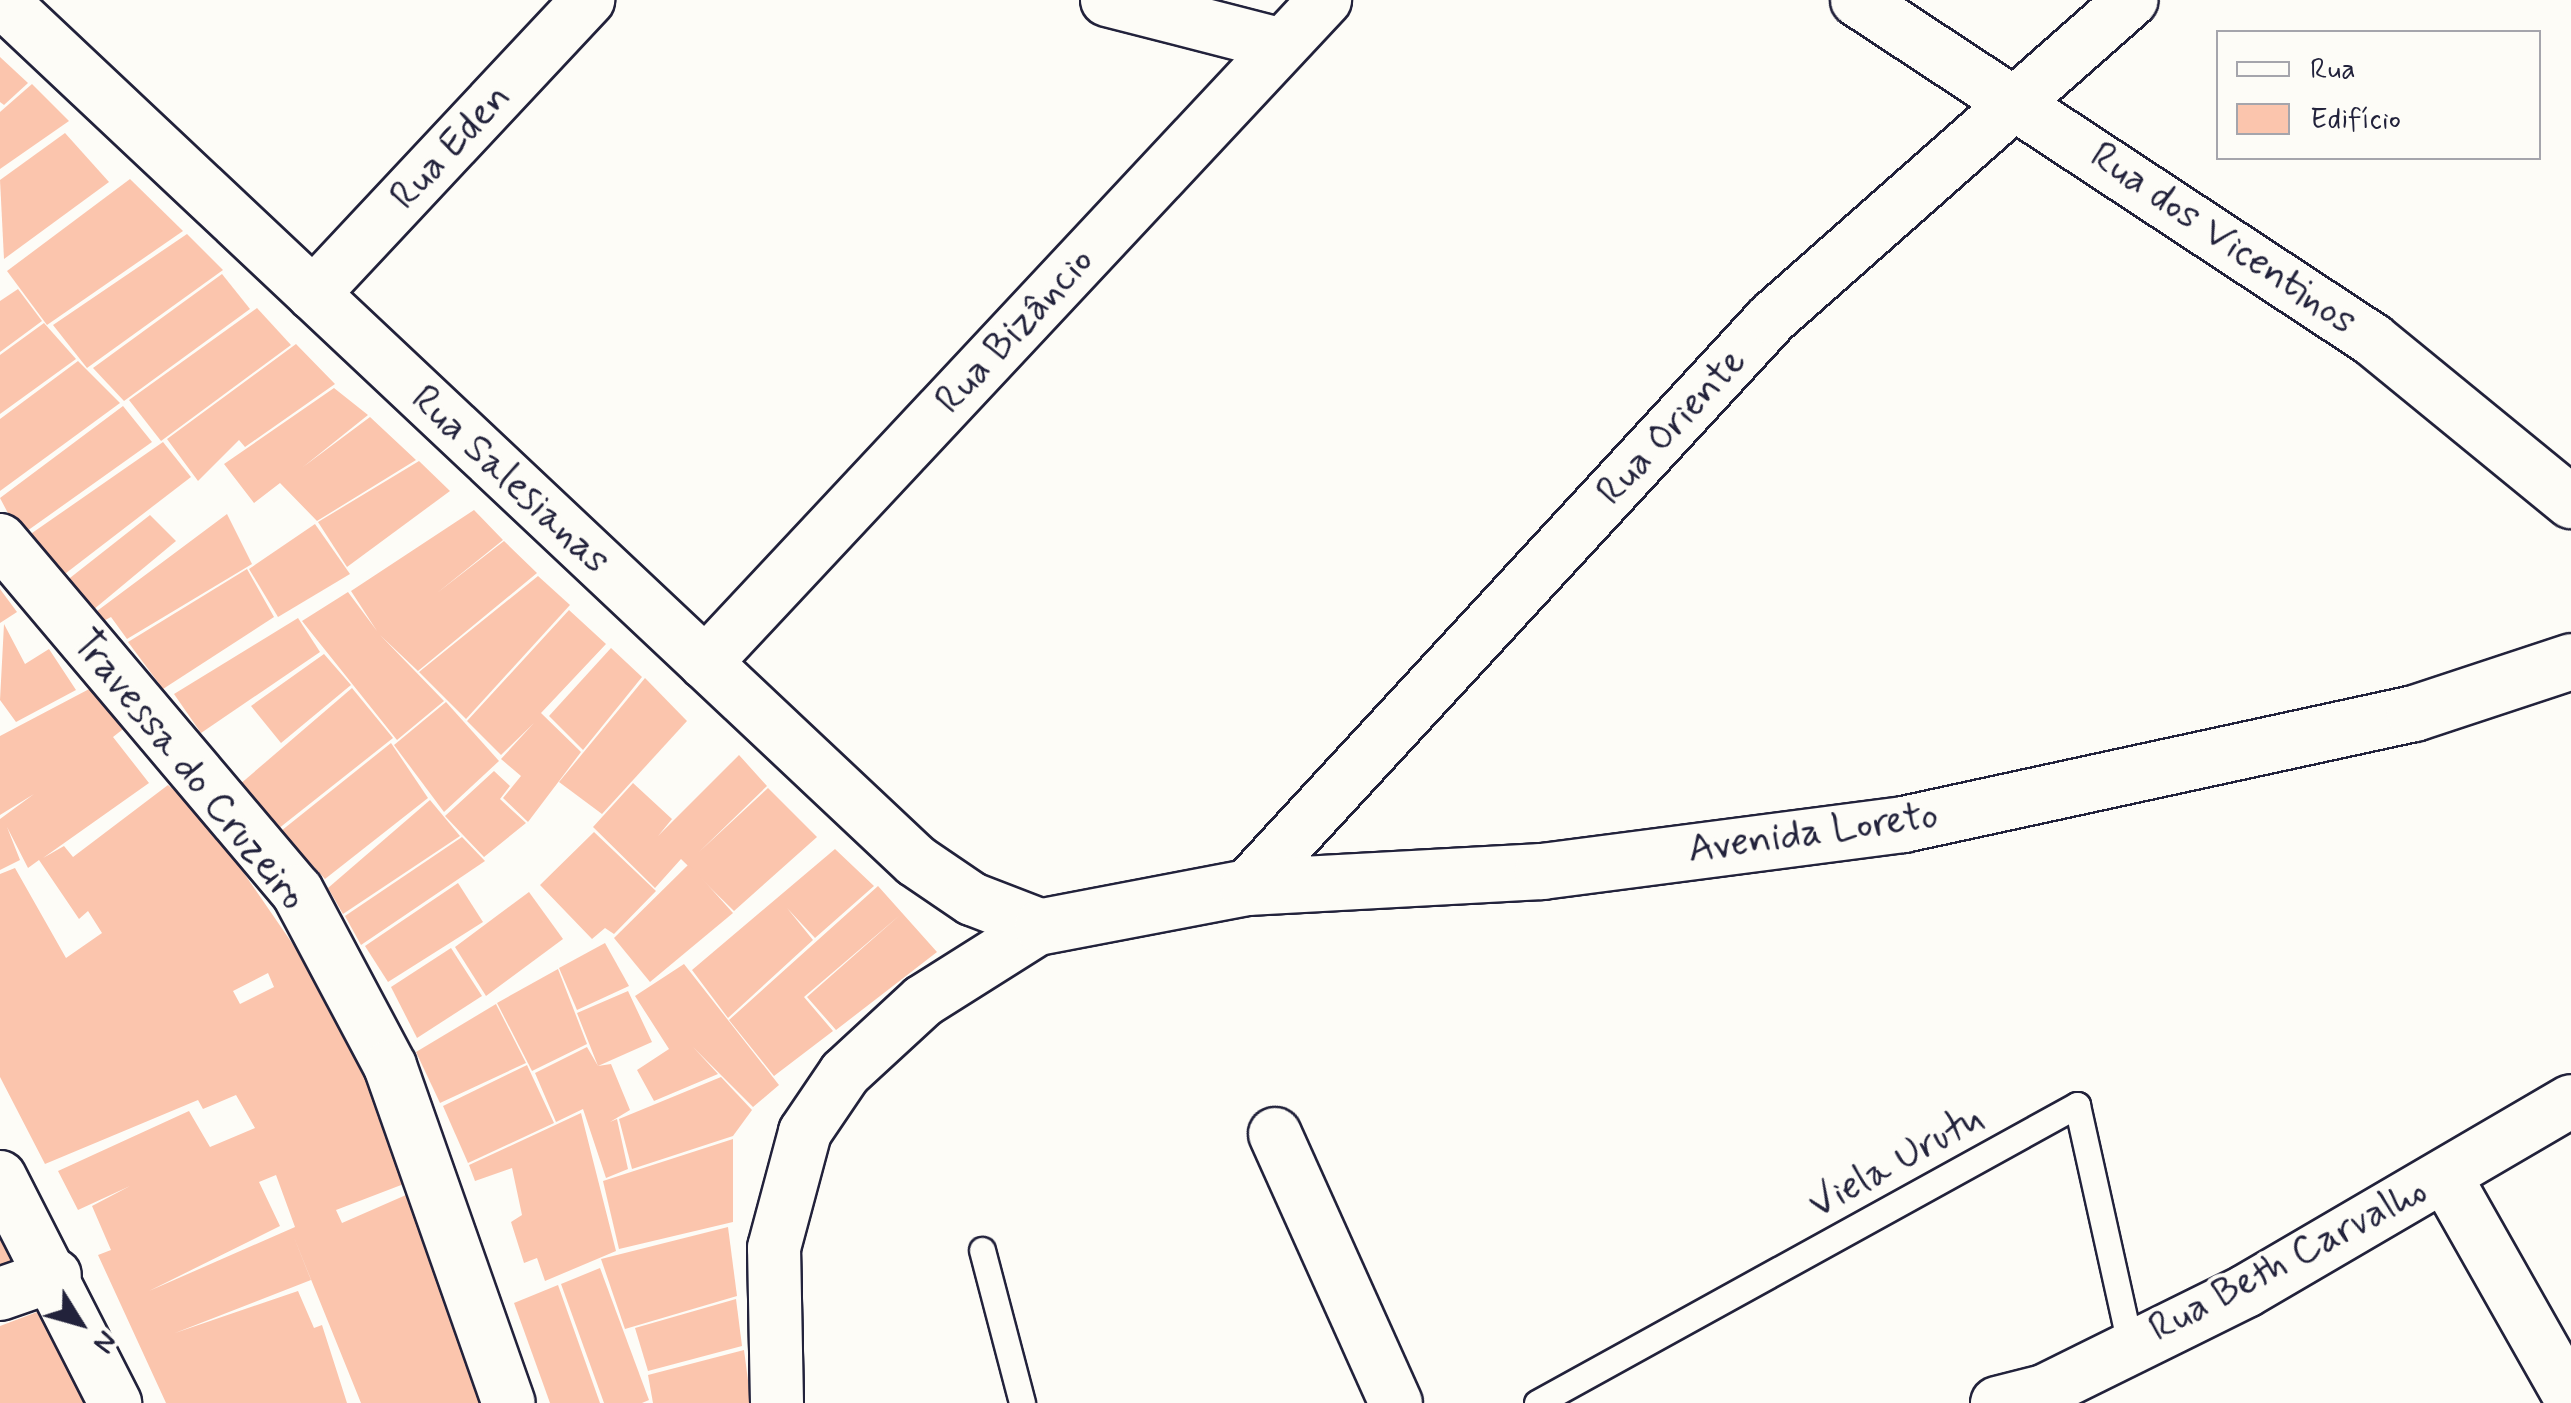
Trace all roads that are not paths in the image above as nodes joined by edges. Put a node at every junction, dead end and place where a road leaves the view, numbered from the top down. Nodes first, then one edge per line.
1 (1, 0) edge
2 (588, 0) edge
3 (1107, 0) edge
4 (1325, 0) edge
5 (2131, 0) edge
6 (1888, 8) edge
7 (1282, 46) junction
8 (2016, 100) junction
9 (313, 294) junction
10 (2571, 502) edge
11 (0, 540) edge
12 (2571, 661) edge
13 (705, 662) junction
14 (1247, 887) junction
15 (1042, 926) junction
16 (2571, 1101) edge
17 (1275, 1134) dead end
18 (0, 1176) edge
19 (2445, 1176) junction
20 (982, 1250) dead end
21 (55, 1274) junction
22 (0, 1294) edge
23 (2130, 1344) junction
24 (2571, 1398) edge
25 (2029, 1399) edge
26 (115, 1403) edge
27 (509, 1403) edge
28 (777, 1403) edge
29 (1022, 1403) edge
30 (1396, 1403) edge
31 (1538, 1403) edge

1 - 9 street, Rua Salesianas
2 - 9 street, Rua Eden
3 - 7 street
4 - 7 street, Rua Bizâncio
5 - 8 street, Rua Oriente
6 - 8 street, Rua dos Vicentinos
7 - 13 street, Rua Bizâncio
8 - 10 street, Rua dos Vicentinos
8 - 14 street, Rua Oriente
9 - 13 street, Rua Salesianas
11 - 27 street, Travessa do Cruzeiro
12 - 14 street, Avenida Loreto
13 - 15 street, Rua Salesianas
14 - 15 street, Avenida Loreto
15 - 28 street
16 - 19 street, Rua Beth Carvalho
17 - 30 street
18 - 21 street
19 - 23 street, Rua Beth Carvalho
19 - 24 street
20 - 29 lane
21 - 22 street
21 - 26 street
23 - 25 street, Rua Beth Carvalho
23 - 31 lane, Viela Urutu

